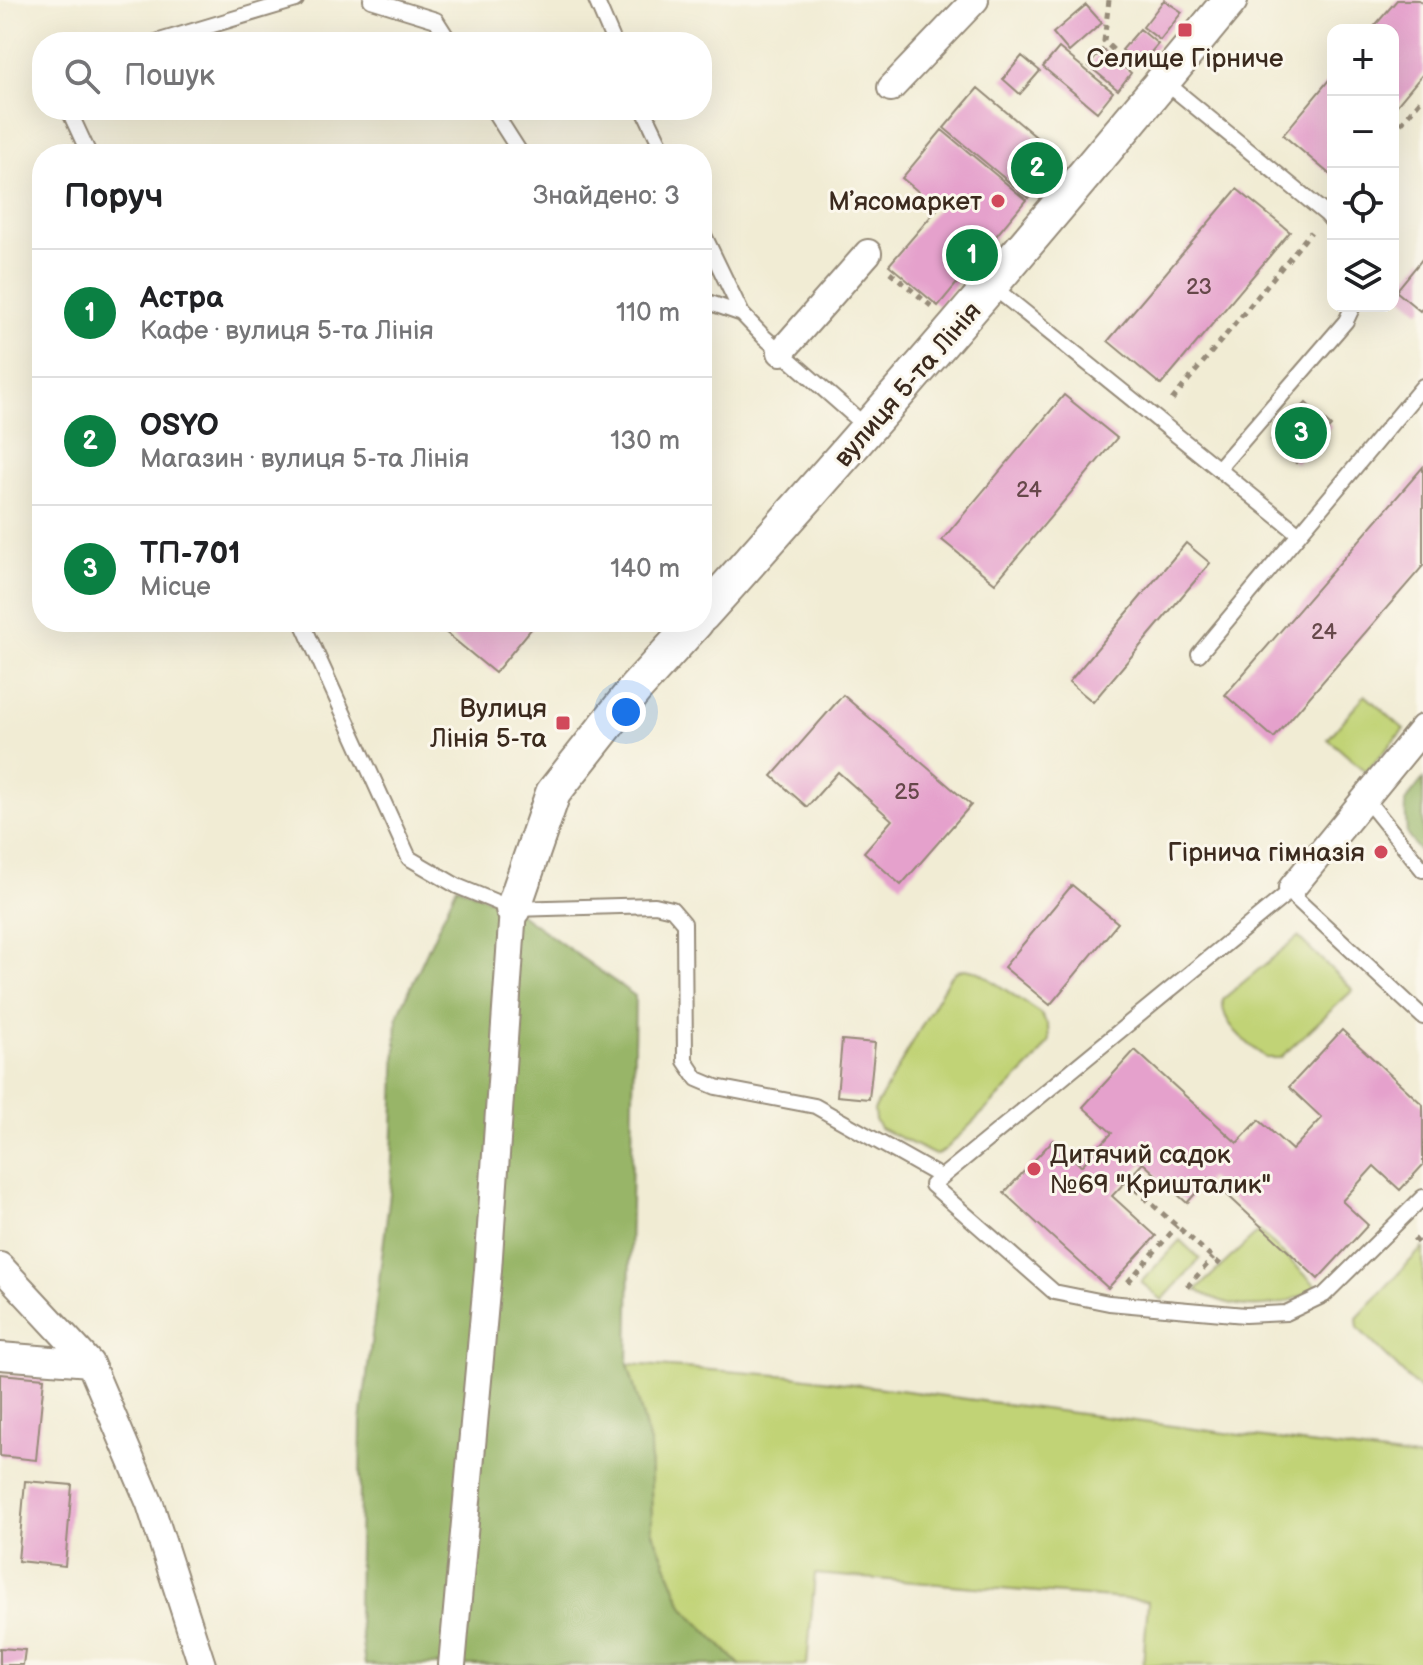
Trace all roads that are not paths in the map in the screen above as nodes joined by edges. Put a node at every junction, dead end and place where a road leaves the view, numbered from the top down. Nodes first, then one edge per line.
1 (296, 0) edge
2 (371, 0) edge
3 (596, 0) edge
4 (975, 0) edge
5 (1230, 0) edge
6 (189, 32) edge
7 (444, 32) edge
8 (610, 32) edge
9 (1160, 85) junction
10 (891, 88) dead end
11 (73, 120) edge
12 (499, 120) edge
13 (649, 120) edge
14 (84, 144) edge
15 (515, 144) edge
16 (660, 144) edge
17 (1327, 216) edge
18 (712, 252) edge
19 (868, 253) road end
20 (992, 286) junction
21 (712, 304) edge
22 (1350, 312) edge
23 (742, 314) junction
24 (781, 352) junction
25 (1423, 386) edge
26 (869, 430) junction
27 (1219, 468) junction
28 (1299, 534) junction
29 (712, 604) edge
30 (307, 632) edge
31 (687, 632) edge
32 (1199, 654) dead end
33 (1423, 728) edge
34 (1365, 798) junction
35 (1423, 870) edge
36 (1290, 890) junction
37 (513, 909) junction
38 (1423, 1017) edge
39 (941, 1177) junction
40 (1423, 1197) edge
41 (0, 1266) edge
42 (0, 1356) edge
43 (90, 1363) junction
44 (202, 1665) edge
45 (452, 1665) edge

1 - 6 lane
2 - 7 lane
3 - 8 lane
4 - 10 street
5 - 9 street, вулиця 5-та Лінія
9 - 17 lane
9 - 20 street, вулиця 5-та Лінія
11 - 14 lane
12 - 15 lane
13 - 16 lane
18 - 23 lane
19 - 24 street
20 - 26 street, вулиця 5-та Лінія
20 - 27 lane
21 - 23 lane
22 - 27 lane
23 - 24 lane
24 - 26 lane
25 - 28 lane
26 - 29 street, вулиця 5-та Лінія
27 - 28 lane
28 - 32 lane
30 - 37 lane
31 - 37 street
33 - 34 street
34 - 35 lane
34 - 36 street
36 - 38 lane
36 - 39 lane
37 - 39 lane
37 - 45 street
39 - 40 lane
41 - 43 street
42 - 43 street
43 - 44 street

